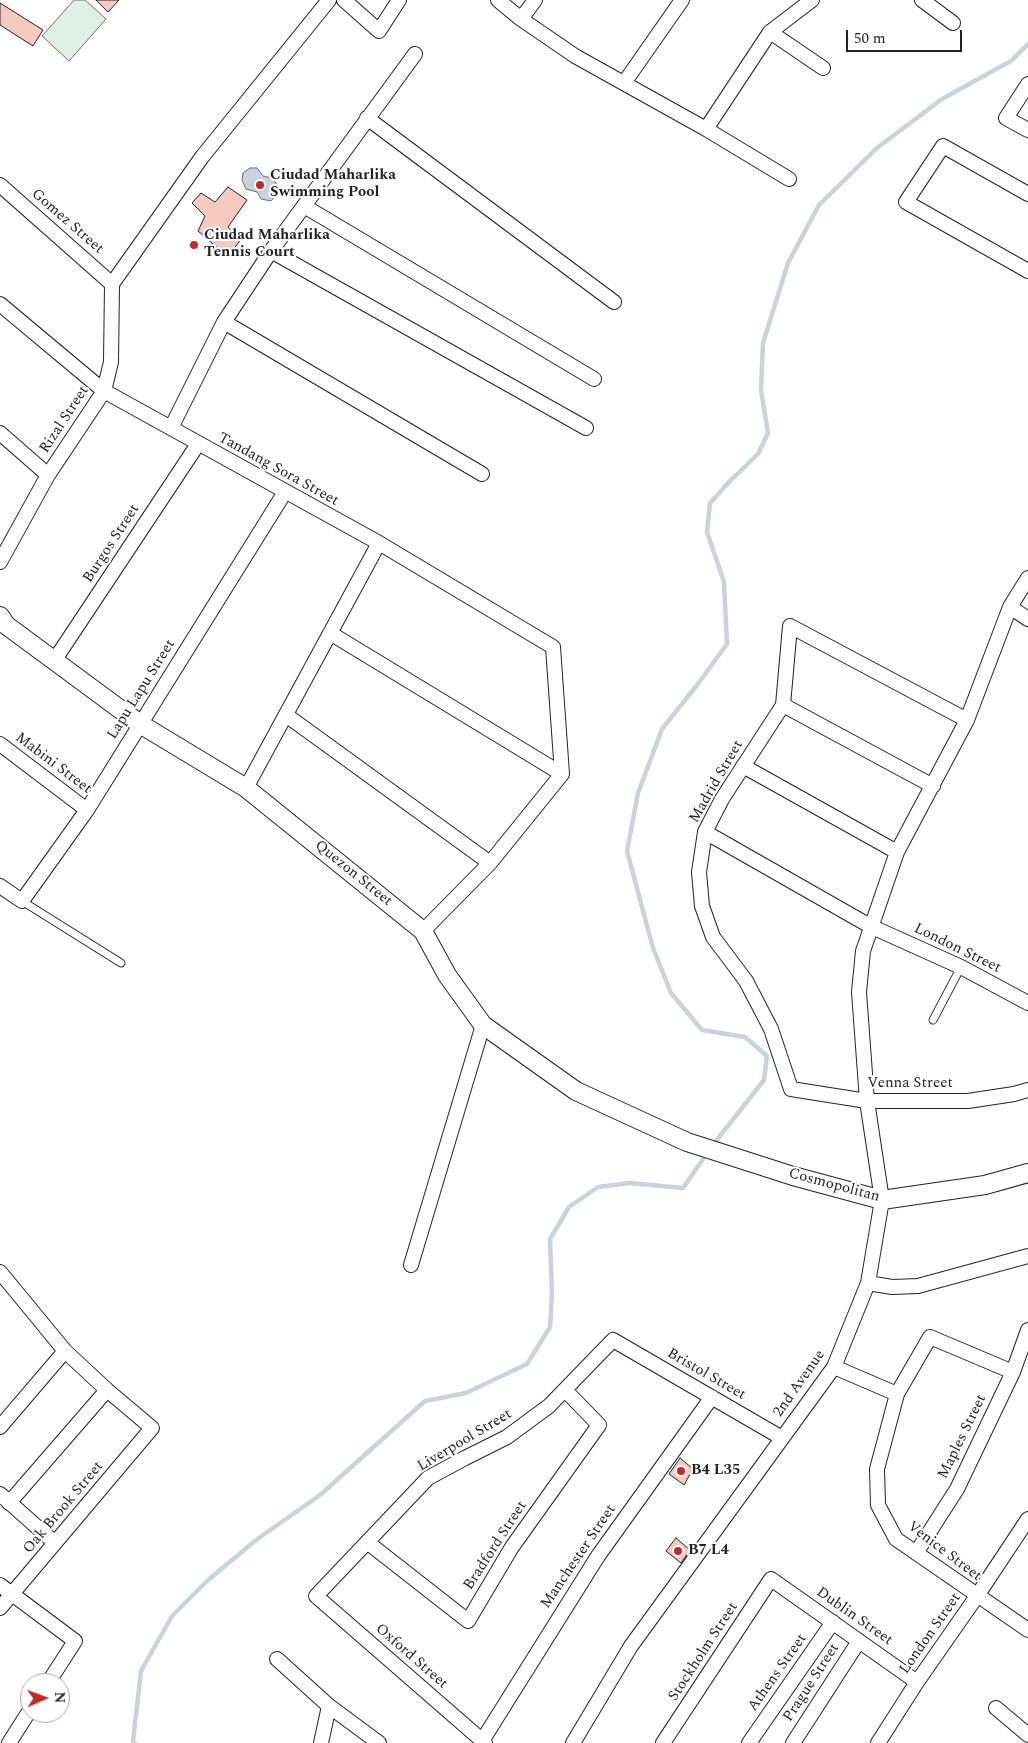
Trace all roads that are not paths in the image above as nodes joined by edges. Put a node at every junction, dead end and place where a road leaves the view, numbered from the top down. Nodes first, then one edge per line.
1 (329, 0) edge
2 (344, 0) edge
3 (399, 0) edge
4 (498, 0) edge
5 (535, 0) edge
6 (682, 0) edge
7 (812, 0) edge
8 (922, 0) edge
9 (521, 19) junction
10 (953, 23) dead end
11 (770, 32) junction
12 (415, 54) dead end
13 (823, 68) dead end
14 (624, 83) junction
15 (1028, 84) edge
16 (367, 118) junction
17 (706, 129) junction
18 (1028, 130) edge
19 (789, 179) dead end
20 (0, 185) edge
21 (1028, 194) edge
22 (304, 206) junction
23 (271, 251) junction
24 (1028, 271) edge
25 (112, 284) junction
26 (614, 302) dead end
27 (0, 304) edge
28 (224, 322) junction
29 (594, 378) dead end
30 (104, 391) junction
31 (171, 428) junction
32 (586, 428) dead end
33 (0, 433) edge
34 (198, 444) junction
35 (482, 474) dead end
36 (48, 475) junction
37 (285, 492) junction
38 (379, 543) junction
39 (0, 562) edge
40 (1028, 578) edge
41 (1010, 607) junction
42 (0, 616) edge
43 (1028, 619) edge
44 (330, 633) junction
45 (54, 661) junction
46 (783, 705) junction
47 (286, 715) junction
48 (967, 720) junction
49 (140, 724) junction
50 (0, 744) edge
51 (743, 766) junction
52 (562, 774) junction
53 (933, 786) junction
54 (246, 788) junction
55 (87, 810) junction
56 (705, 832) junction
57 (897, 852) junction
58 (490, 863) junction
59 (0, 886) edge
60 (22, 901) junction
61 (870, 926) junction
62 (423, 931) junction
63 (121, 963) dead end
64 (961, 967) junction
65 (1028, 1003) edge
66 (933, 1020) dead end
67 (483, 1025) junction
68 (791, 1089) joint
69 (1028, 1090) edge
70 (868, 1102) junction
71 (687, 1142) joint
72 (1028, 1173) edge
73 (882, 1200) junction
74 (1028, 1256) edge
75 (411, 1265) dead end
76 (0, 1273) edge
77 (868, 1282) junction
78 (1028, 1330) edge
79 (613, 1340) joint
80 (65, 1351) junction
81 (834, 1367) junction
82 (1013, 1372) junction
83 (107, 1390) junction
84 (565, 1390) junction
85 (897, 1394) junction
86 (712, 1397) junction
87 (0, 1427) edge
88 (782, 1438) junction
89 (4, 1498) edge
90 (1028, 1520) edge
91 (367, 1542) junction
92 (55, 1543) junction
93 (916, 1553) junction
94 (772, 1579) joint
95 (0, 1584) edge
96 (12, 1595) junction
97 (316, 1596) joint
98 (978, 1596) junction
99 (0, 1608) edge
100 (833, 1622) junction
101 (1028, 1630) edge
102 (859, 1641) junction
103 (277, 1659) dead end
104 (54, 1673) edge
105 (917, 1682) junction
106 (329, 1706) junction
107 (996, 1708) dead end
108 (22, 1723) edge
109 (1028, 1735) edge
110 (484, 1742) edge
111 (9, 1743) edge
112 (321, 1743) edge
113 (379, 1743) edge
114 (573, 1743) edge
115 (663, 1743) edge
116 (749, 1743) edge
117 (793, 1743) edge
118 (878, 1743) edge

1 - 25 street
2 - 3 street
4 - 9 street
5 - 9 street
6 - 14 street
7 - 11 street
8 - 10 street
9 - 14 street
11 - 13 street
11 - 17 street
12 - 16 street
14 - 17 street
15 - 18 street
16 - 22 street
16 - 26 street
17 - 19 street
20 - 25 street, Gomez Street
21 - 24 street
22 - 23 street
22 - 29 street
23 - 28 street
23 - 32 street
25 - 30 street, Rizal Street
27 - 30 street, Tandang Sora Street
28 - 31 street
28 - 35 street
30 - 31 street, Tandang Sora Street
30 - 36 street, Rizal Street
31 - 34 street, Tandang Sora Street
33 - 36 street
34 - 37 street, Tandang Sora Street
34 - 45 street, Burgos Street
36 - 39 street, Rizal Street
37 - 38 street, Tandang Sora Street
37 - 49 street, Lapu Lapu Street
38 - 44 street
38 - 52 street, Tandang Sora Street
40 - 41 street, 2nd Avenue
41 - 43 street
41 - 48 street, 2nd Avenue
42 - 45 street, Quezon Street
44 - 47 street
44 - 52 street
45 - 49 street, Quezon Street
46 - 48 street, Madrid Street
46 - 51 street, Madrid Street
46 - 53 street
47 - 54 street
47 - 58 street
48 - 53 street, 2nd Avenue
49 - 54 street, Quezon Street
49 - 55 street, Lapu Lapu Street
50 - 55 street, Mabini Street
51 - 56 street, Madrid Street
51 - 57 street
52 - 58 street
53 - 57 street, 2nd Avenue
54 - 62 street, Quezon Street
55 - 60 street, Lapu Lapu Street
56 - 61 street, London Street
56 - 68 street, Madrid Street
57 - 61 street, 2nd Avenue
58 - 62 street
59 - 60 street
60 - 63 lane
61 - 64 street, London Street
61 - 70 street, 2nd Avenue
62 - 67 street, Quezon Street
64 - 65 street, London Street
64 - 66 lane
67 - 71 street, Quezon Street
67 - 75 street
68 - 70 street, Venna Street
69 - 70 street, Venna Street
70 - 73 street, 2nd Avenue
71 - 73 street, Cosmopolitan
72 - 73 street, Cosmopolitan
73 - 77 street, 2nd Avenue
74 - 77 street
76 - 80 street
77 - 81 street, 2nd Avenue
78 - 82 street, Maples Street
79 - 84 street, Liverpool Street
79 - 86 street, Bristol Street
80 - 83 street
80 - 87 street
81 - 85 street
81 - 88 street, 2nd Avenue
82 - 85 street, Venice Street
82 - 93 street, Maples Street
83 - 89 street
83 - 92 street, Oak Brook Street
84 - 91 street, Liverpool Street
84 - 91 street, Bradford Street
85 - 93 street, Venice Street
86 - 88 street, Bristol Street
86 - 110 street, Manchester Street
88 - 114 street, 2nd Avenue
89 - 92 street
90 - 98 street, London Street
91 - 97 street, Liverpool Street
92 - 96 street, Oak Brook Street
93 - 98 street, Venice Street
94 - 100 street, Dublin Street
94 - 115 street, Stockholm Street
95 - 96 street
96 - 99 street, Oak Brook Street
96 - 104 street
97 - 110 street, Oxford Street
98 - 101 street, Venice Street
98 - 105 street, London Street
100 - 102 street, Dublin Street
100 - 116 street, Athens Street
102 - 105 street, Dublin Street
102 - 117 street, Prague Street
103 - 106 street
105 - 118 street, London Street
106 - 112 street
106 - 113 street
107 - 109 street
108 - 111 street

